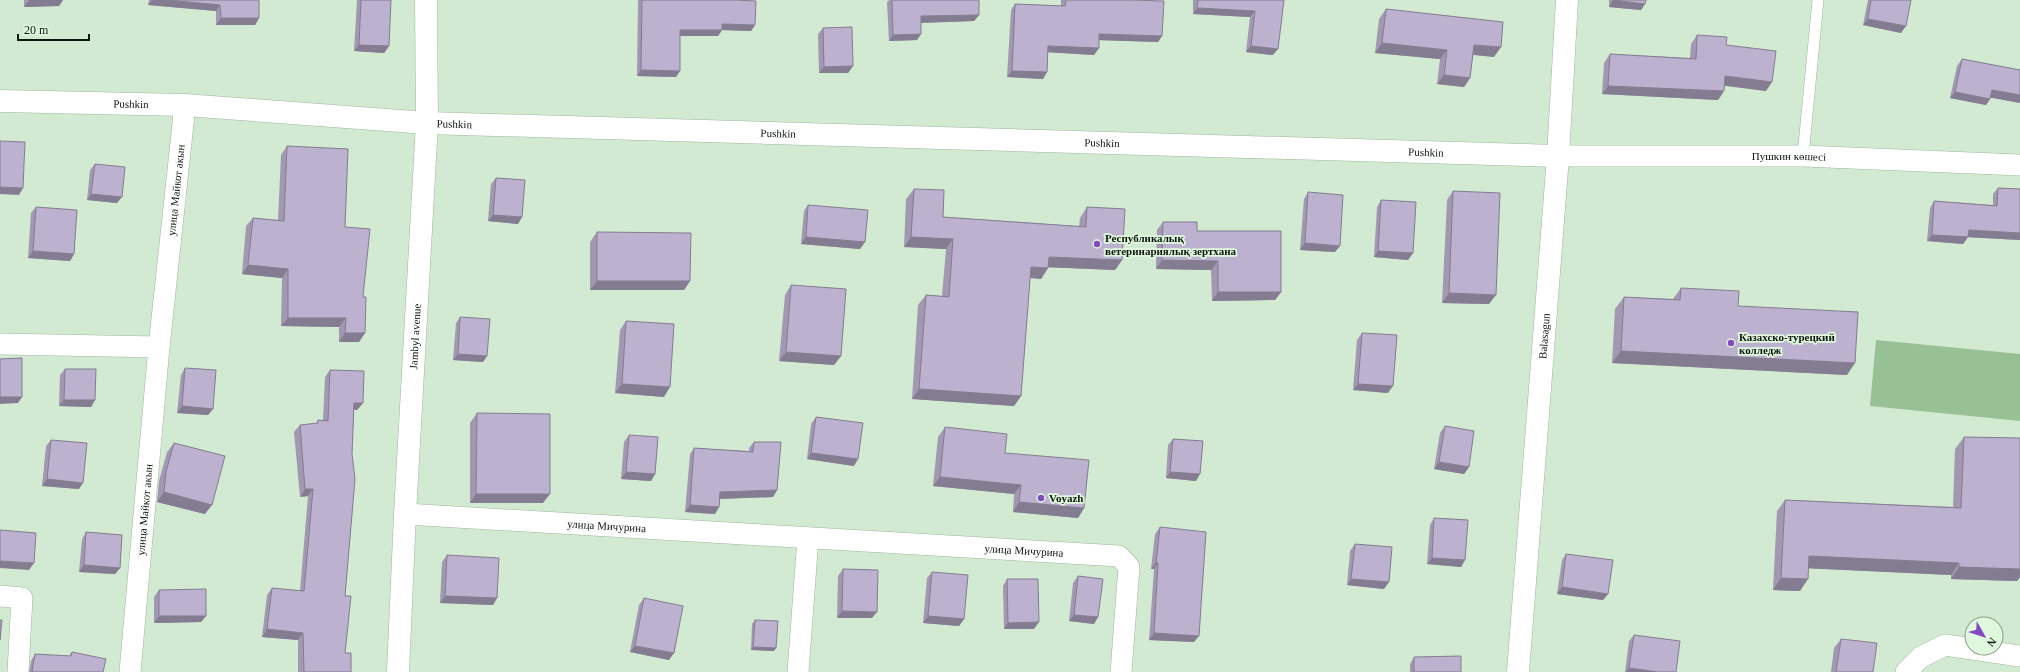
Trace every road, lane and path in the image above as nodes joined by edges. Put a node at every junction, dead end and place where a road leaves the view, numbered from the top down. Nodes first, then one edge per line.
1 (426, 0) edge
2 (1566, 0) edge
3 (1818, 0) edge
4 (0, 101) edge
5 (186, 105) junction
6 (427, 123) junction
7 (1558, 156) junction
8 (1803, 156) junction
9 (2020, 165) edge
10 (0, 344) edge
11 (159, 347) junction
12 (405, 514) junction
13 (808, 538) junction
14 (0, 596) edge
15 (2020, 656) edge
16 (18, 672) edge
17 (130, 672) edge
18 (398, 672) edge
19 (798, 672) edge
20 (1121, 672) edge
21 (1518, 672) edge
22 (1906, 672) edge

1 - 6 street, Jambyl avenue
2 - 7 street, Balasagun
3 - 8 lane
4 - 5 street, Pushkin
5 - 6 street, Pushkin
5 - 11 street, улица Майкот акын
6 - 7 street, Pushkin
6 - 12 street, Jambyl avenue
7 - 8 street, Пушкин көшесі
7 - 21 street, Balasagun
8 - 9 street, Пушкин көшесі
10 - 11 street
11 - 17 street, улица Майкот акын
12 - 13 street, улица Мичурина
12 - 18 street, Jambyl avenue
13 - 19 street
13 - 20 street, улица Мичурина
14 - 16 street
15 - 22 street

